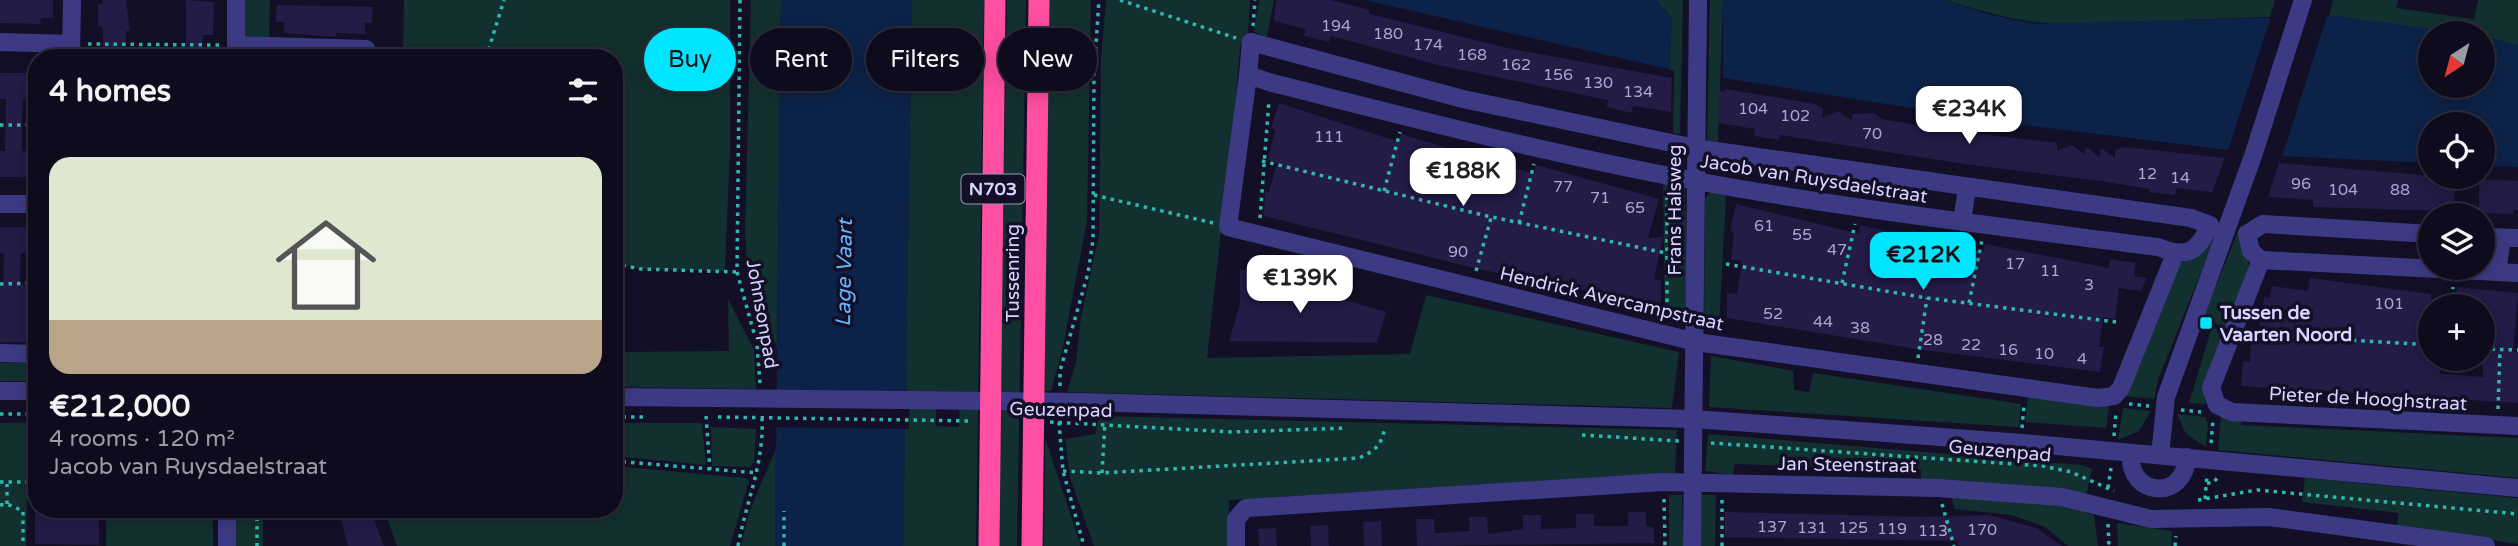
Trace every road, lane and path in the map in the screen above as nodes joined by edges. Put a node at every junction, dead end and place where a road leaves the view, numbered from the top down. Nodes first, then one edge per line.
1 (72, 0) edge
2 (236, 0) edge
3 (504, 0) edge
4 (740, 0) edge
5 (995, 0) edge
6 (1039, 0) edge
7 (1099, 0) edge
8 (1120, 0) edge
9 (1255, 0) edge
10 (1698, 0) edge
11 (2303, 0) edge
12 (0, 42) edge
13 (1251, 42) junction
14 (55, 49) edge
15 (71, 49) edge
16 (236, 49) edge
17 (489, 49) edge
18 (1248, 75) junction
19 (1272, 82) junction
20 (1463, 99) junction
21 (1404, 117) junction
22 (0, 125) edge
23 (28, 125) edge
24 (1455, 130) junction
25 (1695, 148) junction
26 (1539, 149) junction
27 (1262, 161) junction
28 (1667, 175) junction
29 (1695, 181) junction
30 (1967, 188) junction
31 (1384, 191) junction
32 (1094, 195) junction
33 (0, 204) edge
34 (28, 204) edge
35 (1859, 206) junction
36 (1492, 217) junction
37 (1962, 222) junction
38 (1518, 223) junction
39 (1985, 225) junction
40 (1228, 227) junction
41 (2418, 233) edge
42 (1260, 234) junction
43 (2510, 238) edge
44 (1666, 253) junction
45 (2175, 254) junction
46 (2261, 260) junction
47 (1726, 264) dead end
48 (623, 266) edge
49 (737, 272) junction
50 (2497, 272) junction
51 (2518, 273) edge
52 (0, 284) edge
53 (28, 284) edge
54 (1842, 284) junction
55 (1471, 287) junction
56 (1927, 298) junction
57 (1969, 303) junction
58 (2116, 322) dead end
59 (2231, 330) junction
60 (1667, 335) junction
61 (1696, 342) junction
62 (2418, 344) edge
63 (2495, 350) edge
64 (2500, 350) junction
65 (2518, 350) edge
66 (0, 354) edge
67 (28, 354) edge
68 (1916, 371) junction
69 (2025, 388) junction
70 (0, 391) edge
71 (28, 391) edge
72 (1060, 395) dead end
73 (623, 397) edge
74 (761, 397) dead end
75 (2117, 403) dead end
76 (2185, 404) dead end
77 (761, 408) dead end
78 (2188, 411) dead end
79 (0, 414) edge
80 (28, 414) edge
81 (706, 416) dead end
82 (736, 419) dead end
83 (1694, 419) junction
84 (985, 421) dead end
85 (1041, 422) dead end
86 (1059, 422) dead end
87 (1105, 422) junction
88 (2497, 425) junction
89 (2518, 426) edge
90 (1385, 427) junction
91 (1357, 428) dead end
92 (1371, 428) dead end
93 (1398, 428) dead end
94 (2022, 430) dead end
95 (1574, 435) dead end
96 (1694, 442) junction
97 (2122, 452) junction
98 (2160, 455) junction
99 (2187, 457) junction
100 (623, 462) edge
101 (710, 470) junction
102 (1063, 471) junction
103 (1102, 472) junction
104 (758, 473) junction
105 (2219, 476) dead end
106 (1692, 481) junction
107 (0, 482) edge
108 (1663, 482) junction
109 (1723, 482) junction
110 (28, 483) edge
111 (2207, 483) dead end
112 (7, 484) junction
113 (1938, 488) junction
114 (2518, 488) edge
115 (2120, 494) dead end
116 (2192, 501) dead end
117 (7, 504) junction
118 (0, 505) edge
119 (784, 510) dead end
120 (2518, 514) edge
121 (227, 518) edge
122 (257, 518) edge
123 (23, 546) edge
124 (227, 546) edge
125 (257, 546) edge
126 (738, 546) edge
127 (784, 546) edge
128 (989, 546) edge
129 (1032, 546) edge
130 (1084, 546) edge
131 (1236, 546) edge
132 (1665, 546) edge
133 (1692, 546) edge
134 (1721, 546) edge
135 (1954, 546) edge
136 (2486, 546) edge

1 - 15 street
2 - 16 street
3 - 17 path
4 - 49 path, Johnsonpad
5 - 128 highway, Tussenring / N703
6 - 129 highway, Tussenring / N703
7 - 32 path
8 - 13 path
9 - 13 path
10 - 25 street, Frans Halsweg
11 - 98 street
12 - 14 street
13 - 18 street
13 - 20 street, Jacob van Ruysdaelstraat
18 - 19 street, Jacob van Ruysdaelstraat
18 - 40 street
19 - 21 street, Jacob van Ruysdaelstraat
19 - 27 path
20 - 24 street
20 - 25 street, Jacob van Ruysdaelstraat
21 - 24 street, Jacob van Ruysdaelstraat
21 - 31 path
22 - 23 path
24 - 26 street, Jacob van Ruysdaelstraat
25 - 29 street, Frans Halsweg
25 - 30 street, Jacob van Ruysdaelstraat
26 - 28 street, Jacob van Ruysdaelstraat
26 - 38 path
27 - 31 path
27 - 42 path
28 - 29 street, Jacob van Ruysdaelstraat
28 - 44 path
29 - 35 street, Jacob van Ruysdaelstraat
29 - 61 street, Frans Halsweg
30 - 37 street
30 - 45 street, Jacob van Ruysdaelstraat
31 - 36 path
32 - 40 path
32 - 72 path
33 - 34 street
35 - 37 street, Jacob van Ruysdaelstraat
35 - 54 path
36 - 38 path
36 - 55 path
37 - 39 street, Jacob van Ruysdaelstraat
38 - 44 path
39 - 45 street, Jacob van Ruysdaelstraat
39 - 57 path
40 - 42 street, Hendrick Avercampstraat
41 - 46 street
42 - 55 street, Hendrick Avercampstraat
43 - 50 street
44 - 60 path
45 - 69 street, Hendrick Avercampstraat
46 - 50 street
46 - 59 street
47 - 54 path
48 - 49 path
49 - 74 path, Johnsonpad
50 - 51 street
52 - 53 path
54 - 56 path
55 - 60 street, Hendrick Avercampstraat
56 - 57 path
56 - 68 path
57 - 58 path
59 - 62 path
59 - 88 street, Pieter de Hooghstraat
60 - 61 street, Hendrick Avercampstraat
61 - 68 street, Hendrick Avercampstraat
61 - 83 street, Frans Halsweg
63 - 64 path
64 - 65 path
64 - 88 path
66 - 67 street
68 - 69 street, Hendrick Avercampstraat
69 - 94 path
70 - 71 street
73 - 83 street
75 - 97 path
76 - 78 path
77 - 104 path
79 - 80 path
81 - 101 path
82 - 84 path, Geuzenpad
83 - 96 street, Frans Halsweg
83 - 97 street
85 - 87 path, Geuzenpad
86 - 102 path
87 - 91 path, Geuzenpad
87 - 103 path
88 - 89 street, Pieter de Hooghstraat
90 - 92 path
90 - 93 path
90 - 103 path
95 - 96 path, Geuzenpad
96 - 106 street, Frans Halsweg
96 - 115 path, Geuzenpad
97 - 98 street
97 - 99 street
98 - 99 street
99 - 114 street
100 - 101 path
101 - 104 path
102 - 103 path
102 - 130 path
104 - 126 path
105 - 111 path
106 - 108 street, Jan Steenstraat
106 - 109 street, Jan Steenstraat
106 - 133 street, Frans Halsweg
107 - 112 path
108 - 131 street, Jan Steenstraat
108 - 132 path
109 - 113 street, Jan Steenstraat
109 - 134 path
110 - 112 path
112 - 117 path
113 - 135 path
113 - 136 street, Jan Steenstraat
116 - 120 path
117 - 118 path
117 - 123 path
119 - 127 path
121 - 124 street
122 - 125 path

